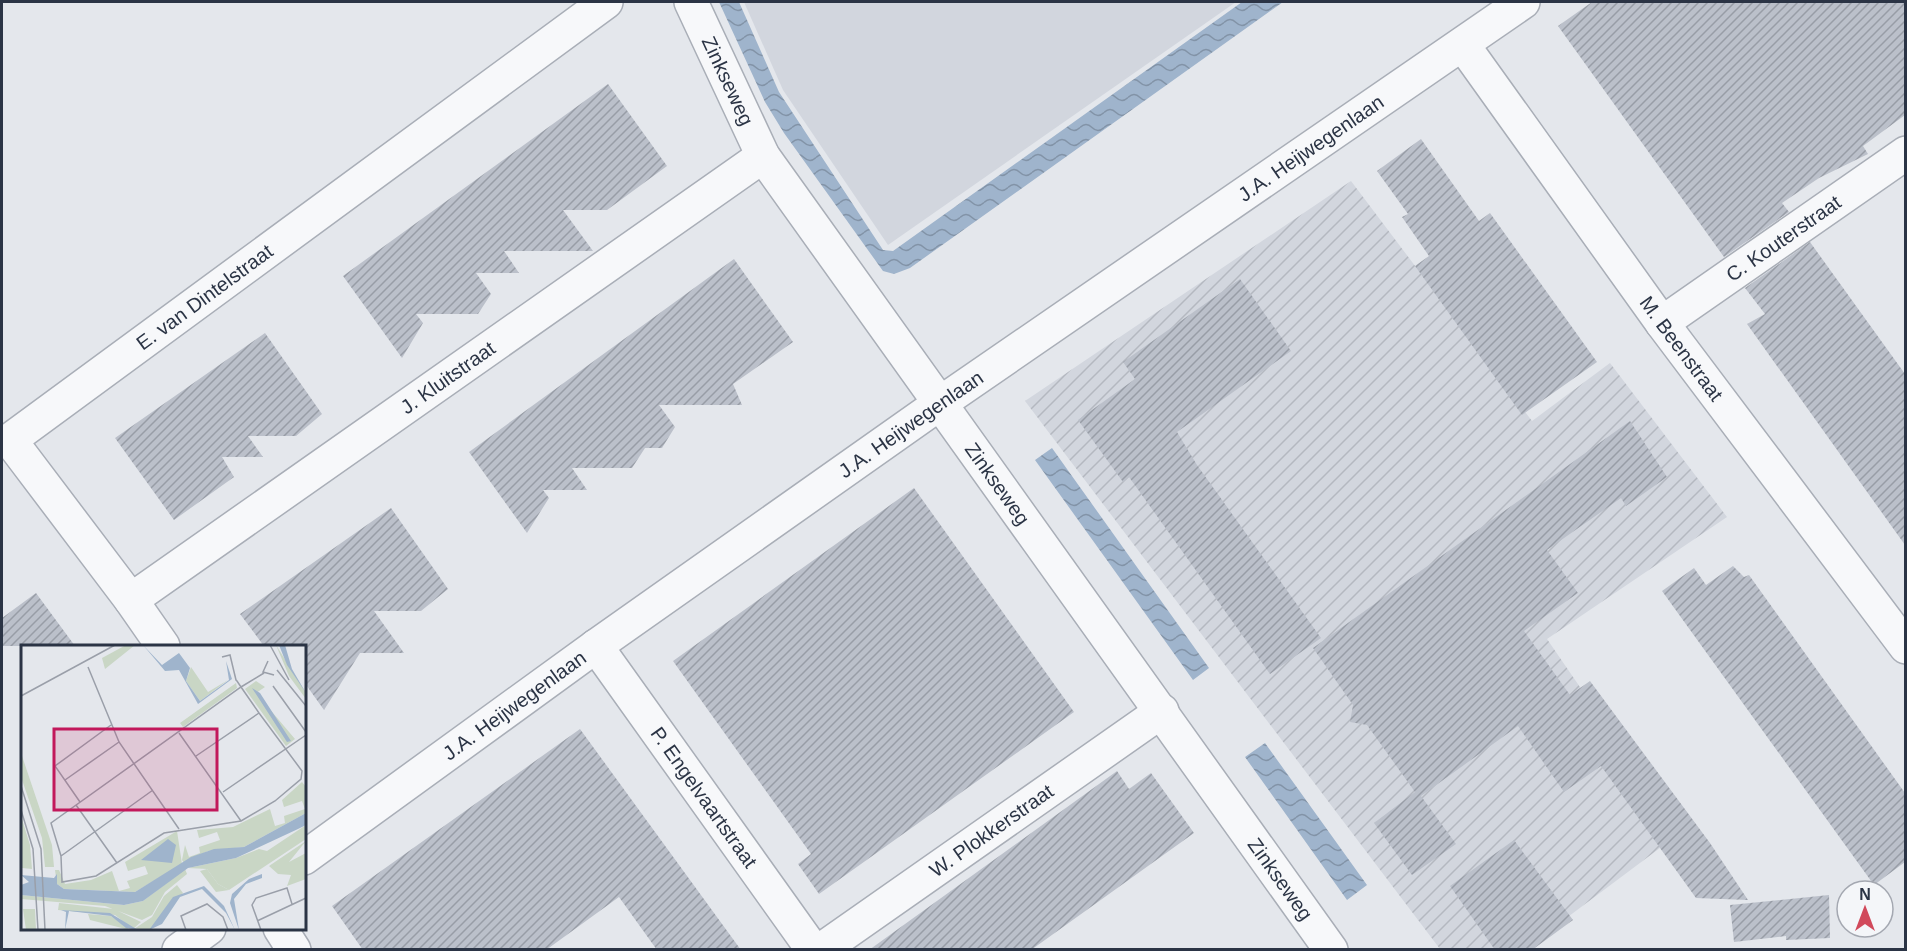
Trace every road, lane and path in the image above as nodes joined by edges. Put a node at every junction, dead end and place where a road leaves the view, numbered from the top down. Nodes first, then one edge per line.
1 (606, 2) edge
2 (691, 2) edge
3 (1523, 2) edge
4 (1463, 45) junction
5 (1905, 153) edge
6 (763, 156) junction
7 (1662, 323) junction
8 (939, 404) junction
9 (131, 600) junction
10 (162, 645) edge
11 (596, 646) junction
12 (1905, 647) edge
13 (1162, 711) junction
14 (306, 855) edge
15 (205, 930) edge
16 (281, 930) edge
17 (179, 950) edge
18 (294, 950) edge
19 (813, 950) edge
20 (821, 950) edge
21 (1331, 950) edge

1 - 9 street, E. van Dintelstraat
2 - 6 street, Zinkseweg
3 - 4 street, J.A. Heijwegenlaan
4 - 7 street, M. Beenstraat
4 - 8 street, J.A. Heijwegenlaan
5 - 7 street, C. Kouterstraat
6 - 8 street, Zinkseweg
6 - 9 street, J. Kluitstraat
7 - 12 street, M. Beenstraat
8 - 11 street, J.A. Heijwegenlaan
8 - 13 street, Zinkseweg
9 - 10 street, E. van Dintelstraat
11 - 14 street, J.A. Heijwegenlaan
11 - 19 street, P. Engelvaartstraat
13 - 20 street, W. Plokkerstraat
13 - 21 street, Zinkseweg
15 - 17 street
16 - 18 street

